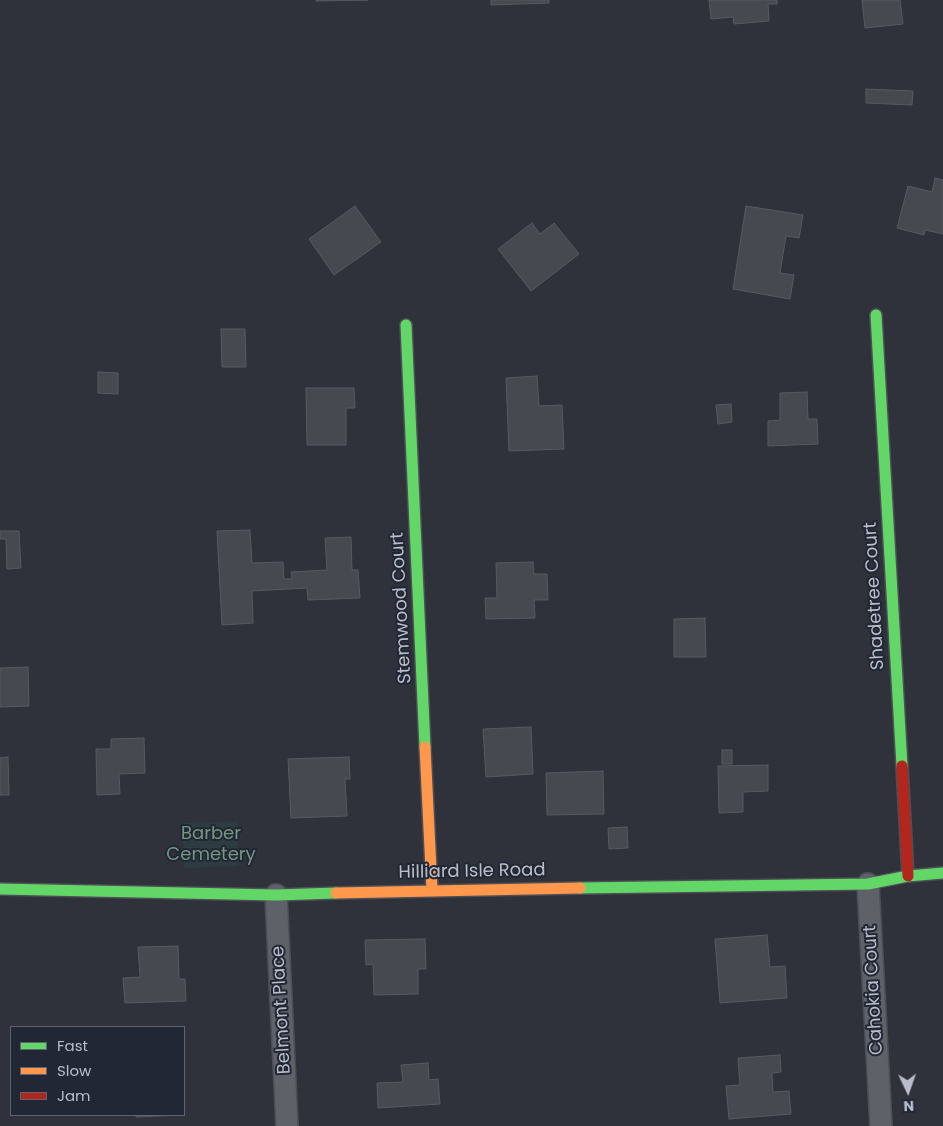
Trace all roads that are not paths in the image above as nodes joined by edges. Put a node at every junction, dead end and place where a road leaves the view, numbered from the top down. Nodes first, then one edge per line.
1 (876, 315) dead end
2 (406, 325) dead end
3 (943, 873) edge
4 (908, 876) junction
5 (868, 884) junction
6 (0, 889) edge
7 (432, 890) junction
8 (276, 895) junction
9 (287, 1126) edge
10 (881, 1126) edge

1 - 4 street, Shadetree Court
2 - 7 street, Stemwood Court
3 - 4 street, Hilliard Isle Road
4 - 5 street, Hilliard Isle Road
5 - 7 street, Hilliard Isle Road
5 - 10 street, Cahokia Court
6 - 8 street, Hilliard Isle Road
7 - 8 street, Hilliard Isle Road
8 - 9 street, Belmont Place

